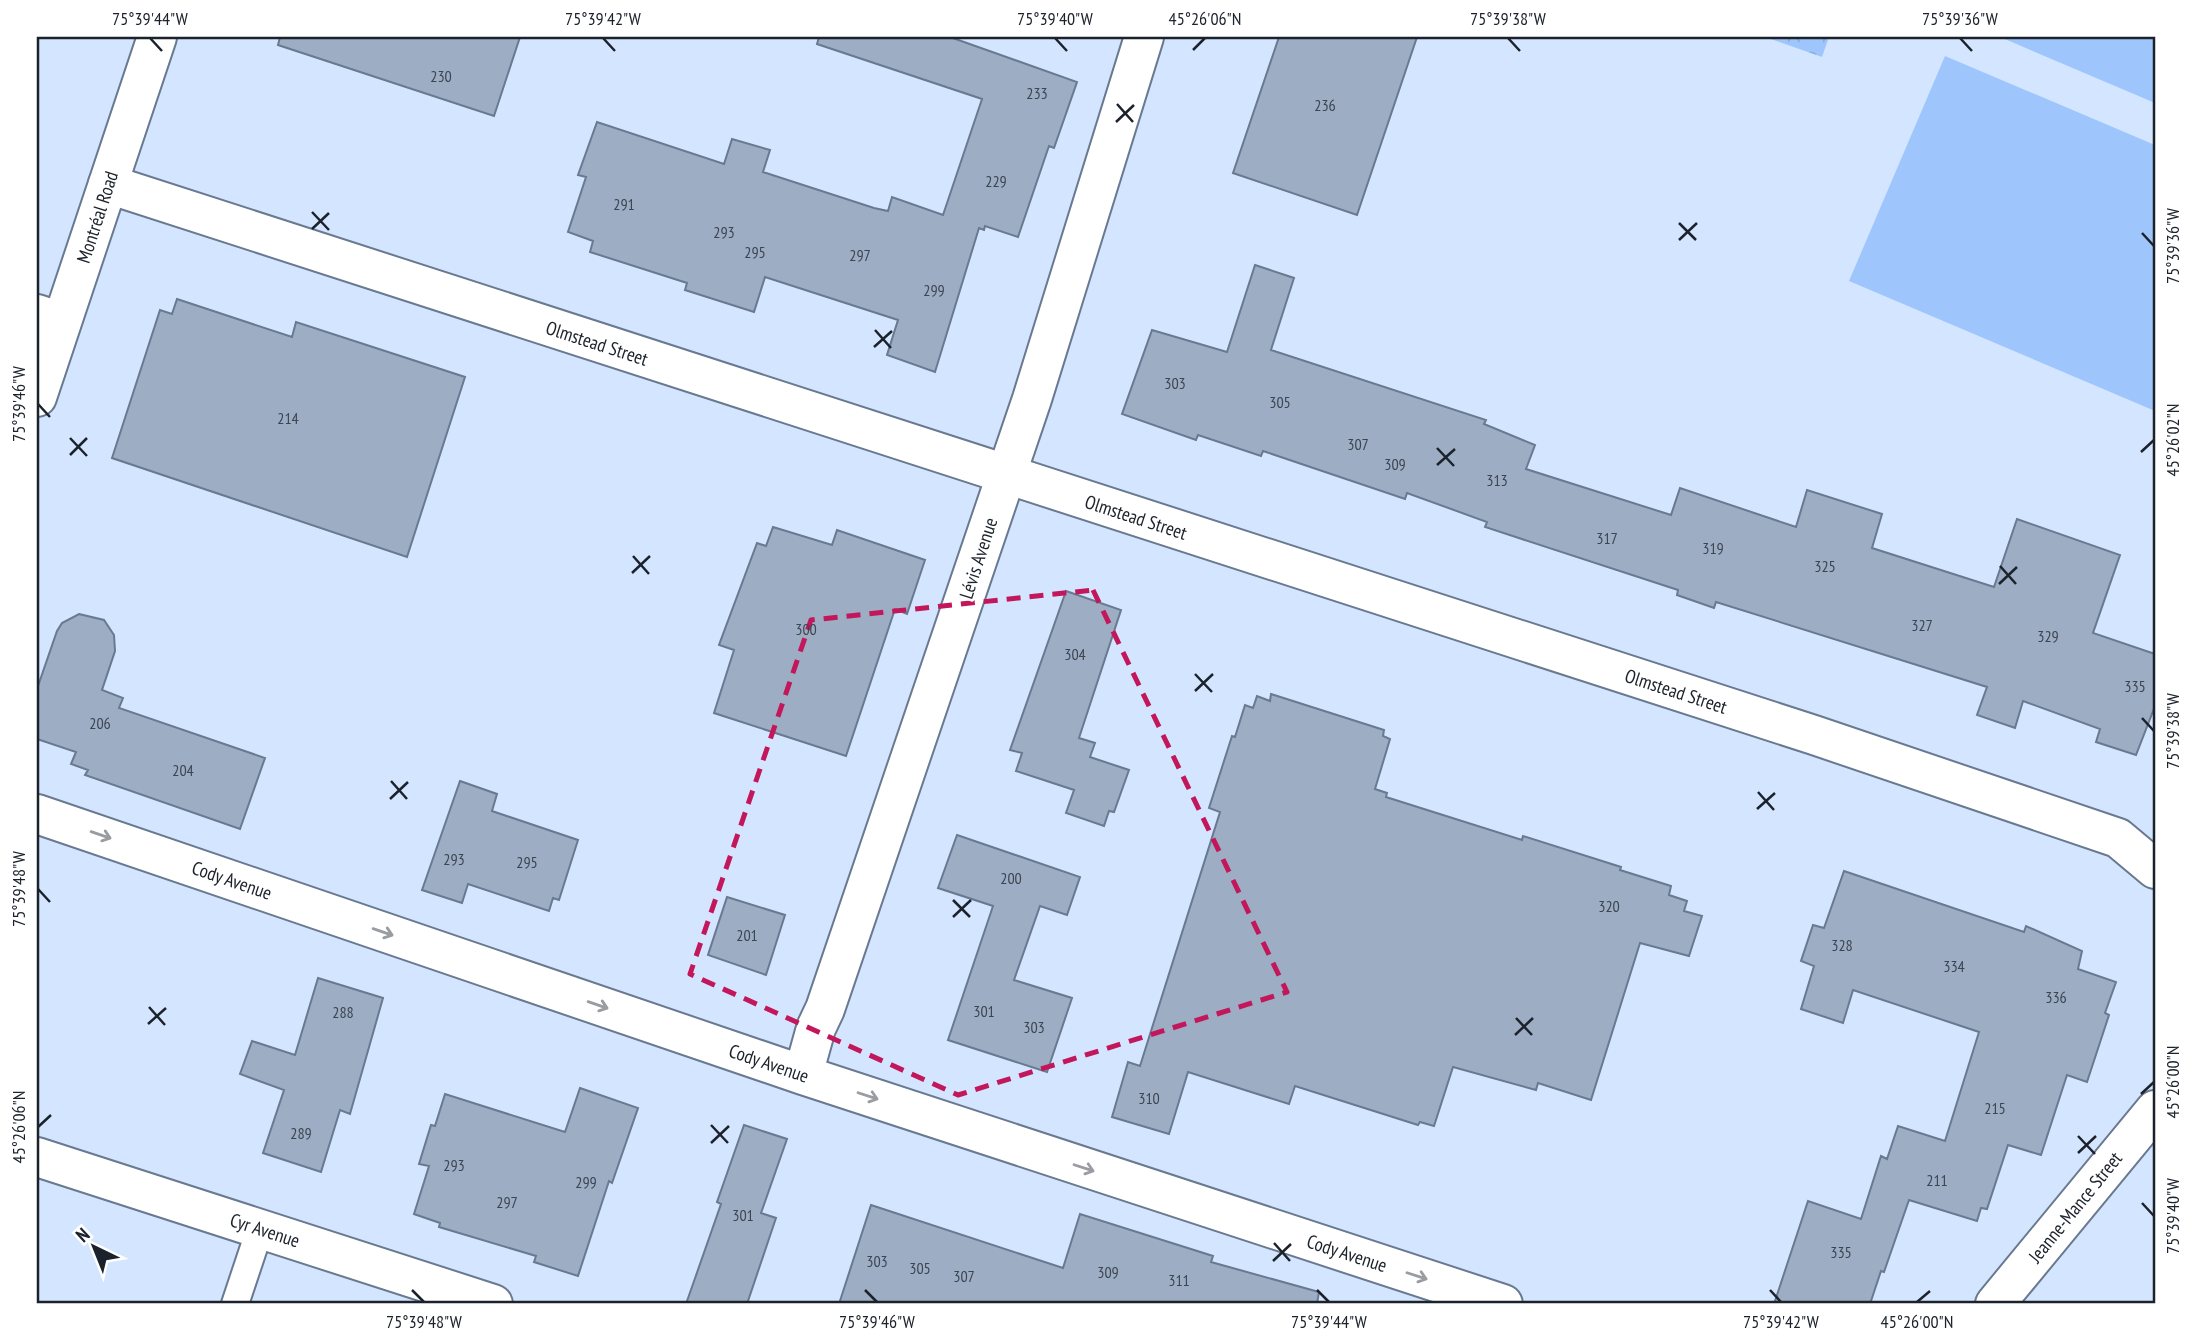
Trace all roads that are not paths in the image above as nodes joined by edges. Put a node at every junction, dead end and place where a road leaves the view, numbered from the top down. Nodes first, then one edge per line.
1 (157, 37) edge
2 (1144, 37) edge
3 (108, 184) junction
4 (49, 318) edge
5 (37, 397) edge
6 (1005, 475) junction
7 (37, 814) edge
8 (2155, 869) edge
9 (803, 1075) junction
10 (2155, 1110) edge
11 (37, 1157) edge
12 (260, 1229) junction
13 (235, 1304) edge
14 (493, 1304) edge
15 (1503, 1304) edge
16 (1995, 1304) edge

1 - 3 street, Montréal Road
2 - 6 street, Lévis Avenue
3 - 4 street, Montréal Road
3 - 6 street, Olmstead Street
4 - 5 street, Montréal Road
6 - 8 street, Olmstead Street
6 - 9 street, Lévis Avenue
7 -> 9 street, Cody Avenue
9 -> 15 street, Cody Avenue
10 - 16 street, Jeanne-Mance Street
11 - 12 street, Cyr Avenue
12 - 13 lane
12 - 14 street, Cyr Avenue

